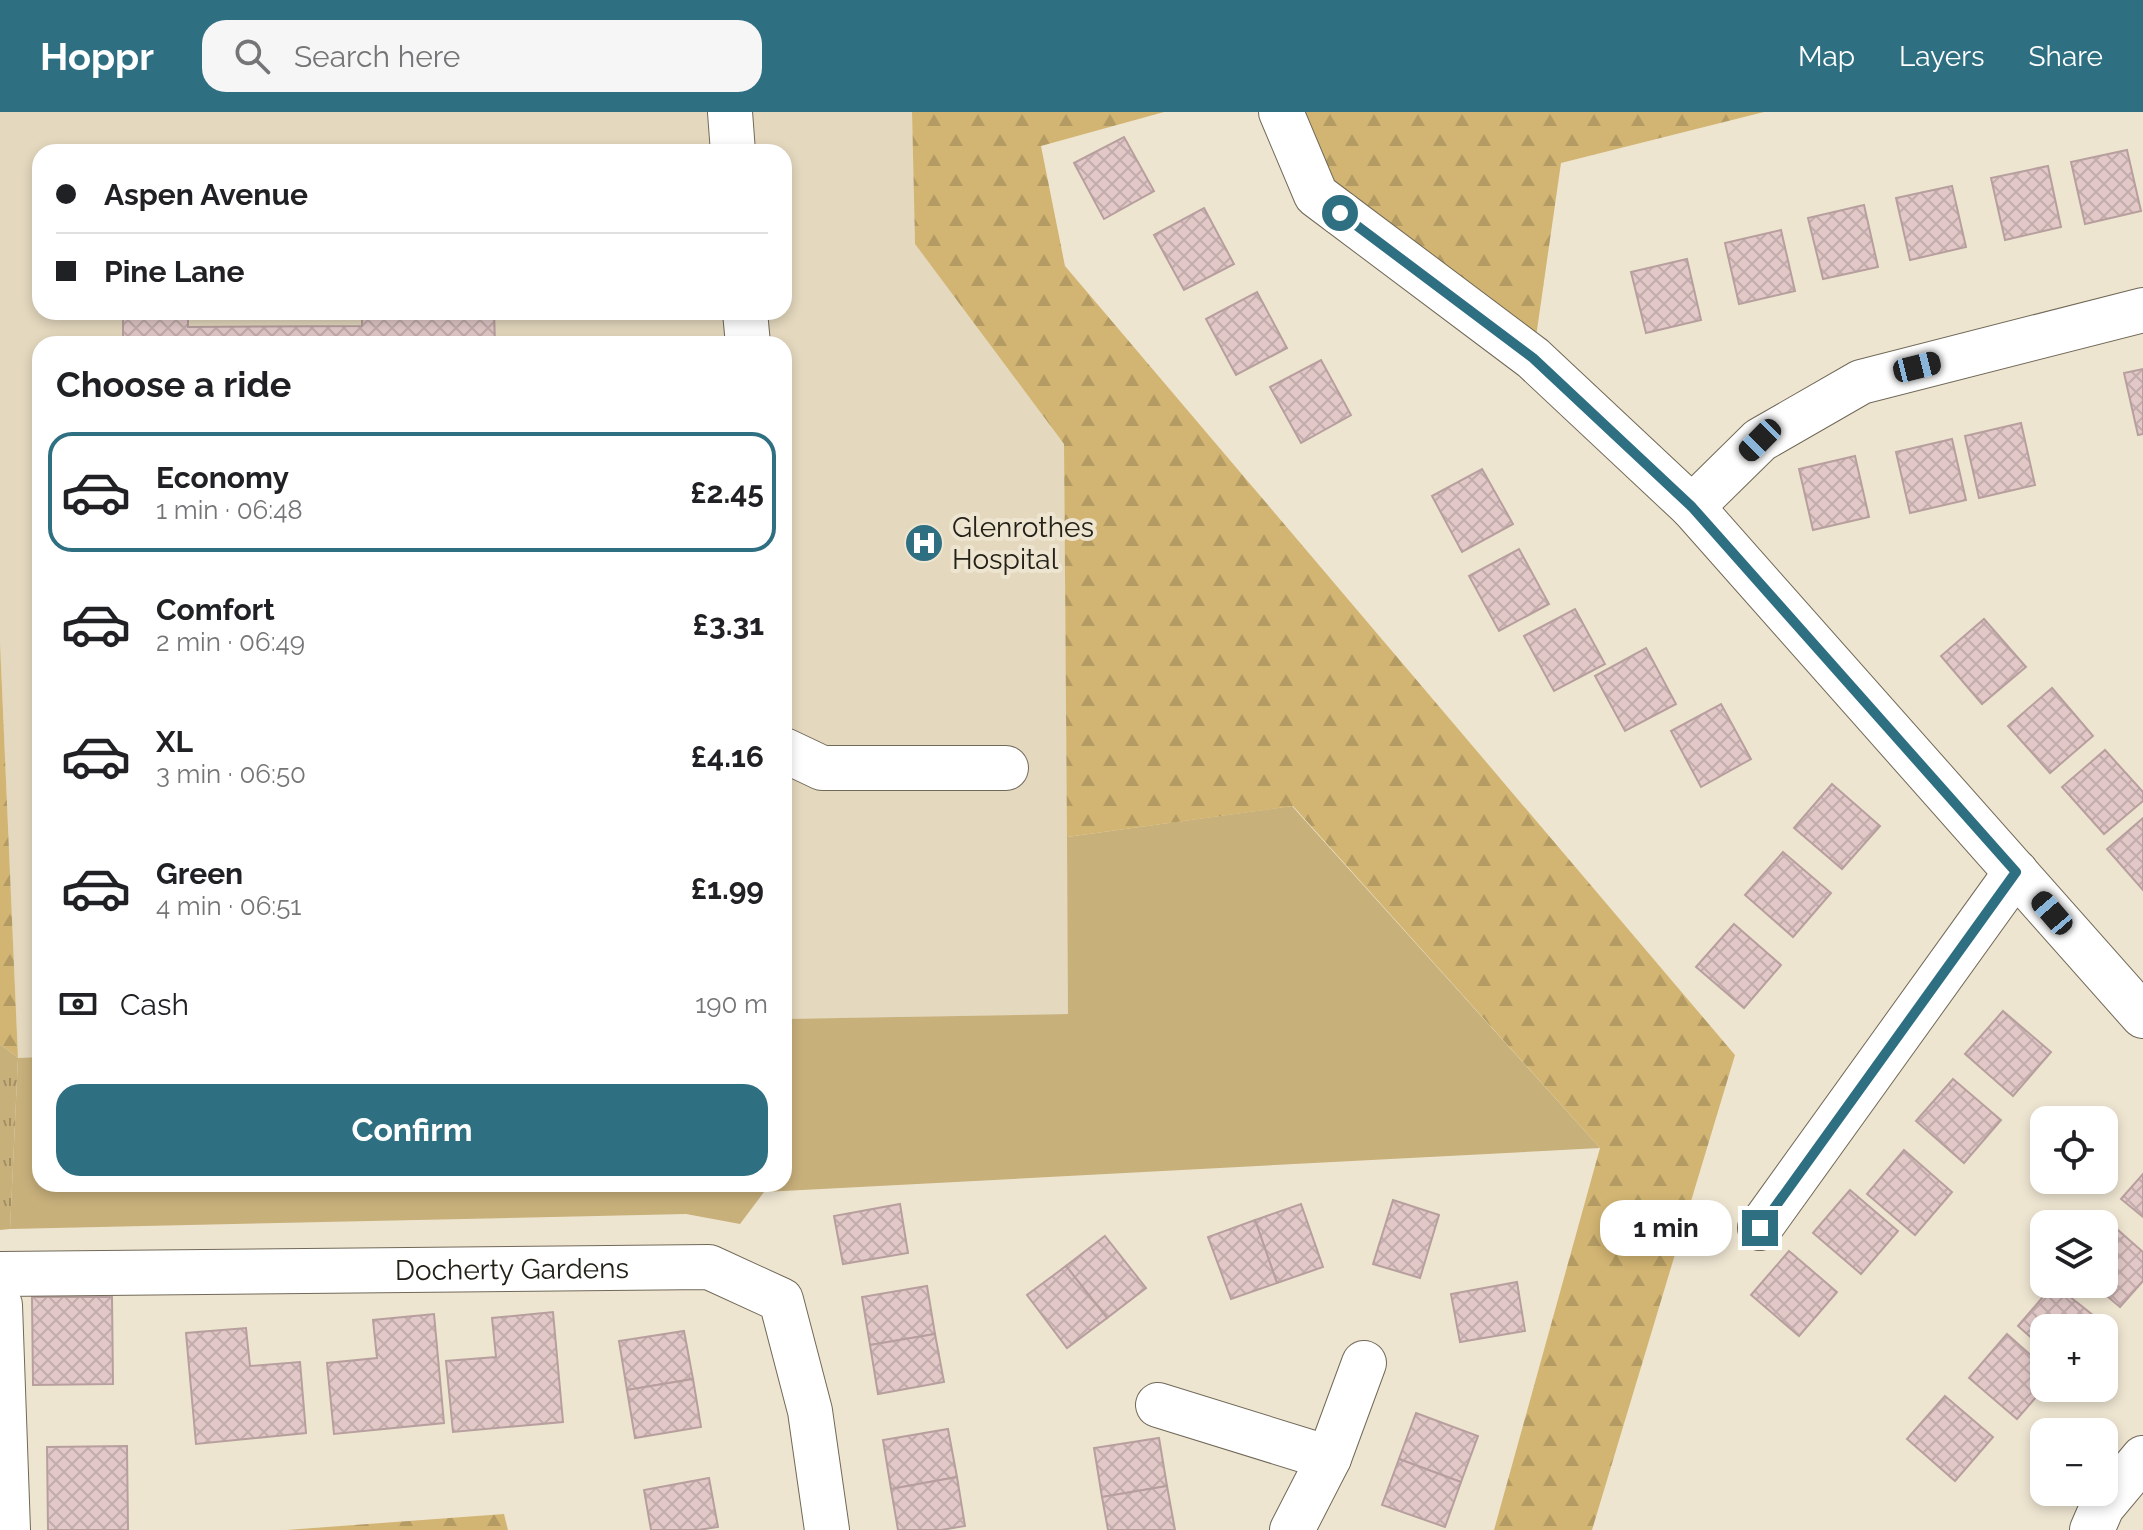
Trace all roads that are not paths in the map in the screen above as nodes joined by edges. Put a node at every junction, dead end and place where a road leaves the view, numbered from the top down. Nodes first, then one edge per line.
1 (730, 112) edge
2 (1281, 112) edge
3 (732, 144) edge
4 (2143, 310) edge
5 (1692, 507) junction
6 (792, 754) edge
7 (1006, 768) dead end
8 (2016, 872) junction
9 (2143, 1016) edge
10 (1760, 1228) dead end
11 (0, 1274) edge
12 (0, 1305) edge
13 (1364, 1363) dead end
14 (1158, 1405) dead end
15 (1329, 1458) junction
16 (2143, 1458) edge
17 (8, 1530) edge
18 (827, 1530) edge
19 (1292, 1530) edge
20 (2092, 1530) edge

1 - 3 street
2 - 5 street
4 - 5 street
5 - 8 street
6 - 7 street
8 - 9 street
8 - 10 street
11 - 18 street, Docherty Gardens
12 - 17 street
13 - 15 street
14 - 15 street
15 - 19 street
16 - 20 street

